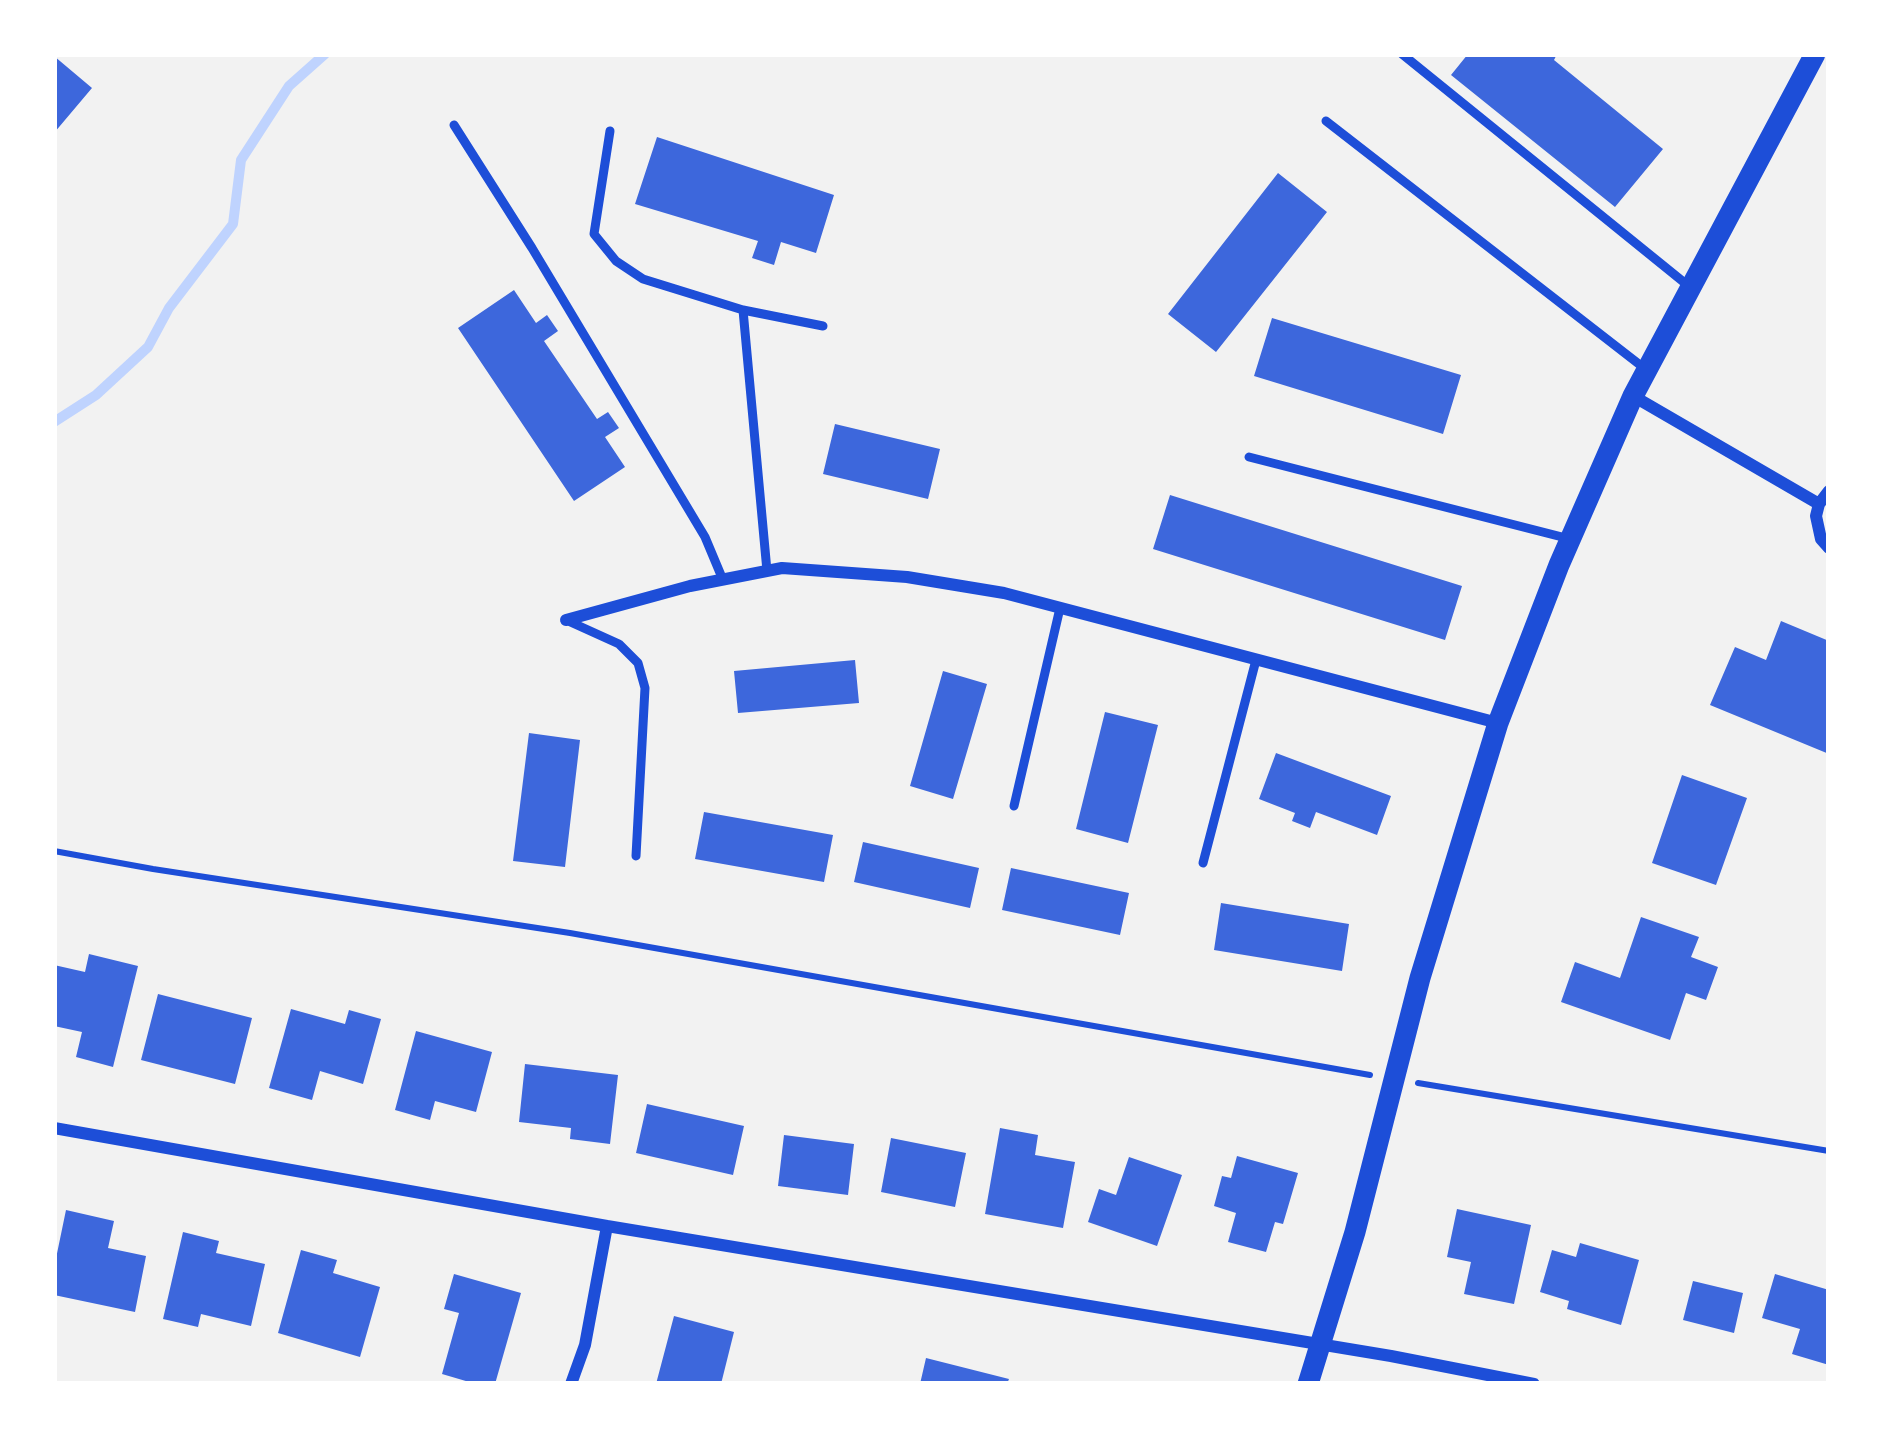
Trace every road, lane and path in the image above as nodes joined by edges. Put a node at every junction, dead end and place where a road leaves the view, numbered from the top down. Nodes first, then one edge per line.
1 (1402, 54) edge
2 (1815, 54) edge
3 (1326, 121) dead end
4 (454, 125) dead end
5 (610, 131) dead end
6 (1690, 288) junction
7 (743, 310) junction
8 (823, 326) dead end
9 (1647, 370) junction
10 (1633, 396) junction
11 (1250, 457) dead end
12 (1829, 491) edge
13 (1819, 504) junction
14 (1570, 539) junction
15 (1829, 548) edge
16 (767, 571) junction
17 (723, 580) junction
18 (1060, 608) junction
19 (566, 620) joint
20 (1256, 660) junction
21 (1498, 724) junction
22 (1014, 806) dead end
23 (54, 850) edge
24 (637, 856) dead end
25 (1203, 863) dead end
26 (1364, 1074) dead end
27 (1419, 1083) dead end
28 (54, 1128) edge
29 (1829, 1151) edge
30 (608, 1226) junction
31 (1321, 1345) junction
32 (571, 1384) edge
33 (1308, 1384) edge
34 (1534, 1384) edge

1 - 6 lane
2 - 6 street
3 - 9 lane
4 - 17 lane
5 - 7 lane
6 - 9 street
7 - 8 lane
7 - 16 lane
9 - 10 street
10 - 13 street
10 - 14 street
11 - 14 lane
12 - 13 street
13 - 15 street
14 - 21 street
16 - 17 street
16 - 18 street
17 - 19 street
18 - 20 street
18 - 22 lane
19 - 24 lane
20 - 21 street
20 - 25 lane
21 - 31 street
23 - 26 path
27 - 29 path
28 - 30 street
30 - 31 street
30 - 32 street
31 - 33 street
31 - 34 street

